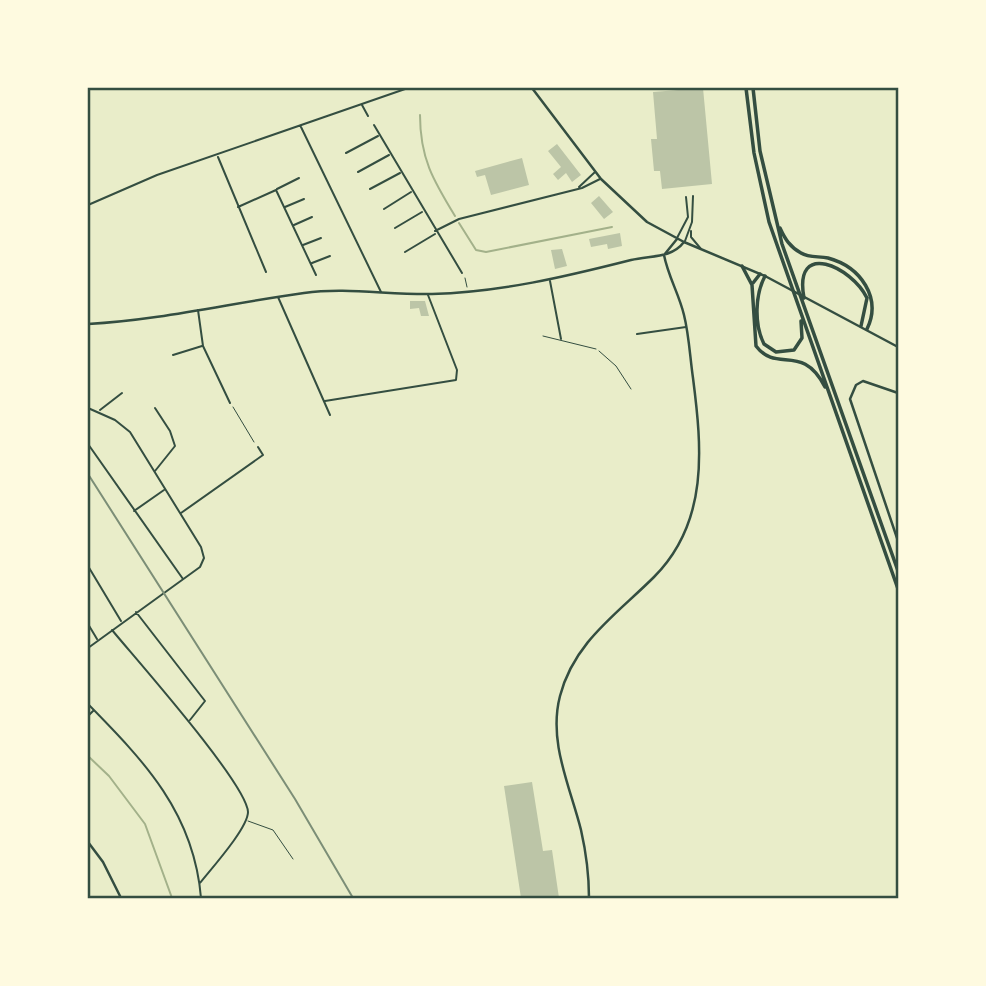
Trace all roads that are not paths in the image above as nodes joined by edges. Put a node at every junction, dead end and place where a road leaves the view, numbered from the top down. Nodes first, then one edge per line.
1 (408, 88) edge
2 (532, 88) edge
3 (746, 88) edge
4 (752, 88) edge
5 (361, 104) junction
6 (368, 116) dead end
7 (374, 125) dead end
8 (301, 126) junction
9 (379, 135) junction
10 (345, 153) dead end
11 (390, 154) junction
12 (217, 156) junction
13 (358, 172) dead end
14 (401, 172) junction
15 (595, 172) junction
16 (299, 178) dead end
17 (601, 179) junction
18 (578, 188) junction
19 (370, 189) dead end
20 (276, 190) junction
21 (412, 192) junction
22 (693, 196) dead end
23 (686, 197) dead end
24 (304, 199) dead end
25 (88, 205) edge
26 (238, 207) junction
27 (284, 207) junction
28 (384, 209) dead end
29 (423, 212) junction
30 (773, 212) junction
31 (312, 217) dead end
32 (293, 225) junction
33 (395, 228) dead end
34 (690, 228) junction
35 (436, 232) junction
36 (321, 238) dead end
37 (677, 239) junction
38 (684, 242) junction
39 (302, 246) junction
40 (702, 250) junction
41 (405, 252) dead end
42 (664, 255) junction
43 (330, 256) dead end
44 (311, 264) junction
45 (742, 266) junction
46 (266, 272) dead end
47 (462, 273) road end
48 (316, 275) dead end
49 (762, 275) junction
50 (550, 281) junction
51 (752, 285) junction
52 (382, 293) junction
53 (427, 294) junction
54 (278, 297) junction
55 (799, 308) junction
56 (198, 310) junction
57 (807, 313) junction
58 (88, 324) edge
59 (861, 326) junction
60 (687, 327) junction
61 (867, 329) junction
62 (637, 334) dead end
63 (542, 336) dead end
64 (561, 340) junction
65 (203, 346) junction
66 (898, 347) edge
67 (596, 349) road end
68 (173, 355) dead end
69 (121, 393) dead end
70 (898, 393) edge
71 (831, 399) junction
72 (325, 401) junction
73 (230, 403) road end
74 (88, 408) edge
75 (155, 408) dead end
76 (99, 411) junction
77 (330, 415) dead end
78 (88, 444) edge
79 (258, 447) road end
80 (154, 471) junction
81 (165, 490) junction
82 (134, 511) junction
83 (180, 513) junction
84 (898, 541) edge
85 (88, 566) edge
86 (898, 571) edge
87 (184, 580) junction
88 (898, 589) edge
89 (135, 612) junction
90 (122, 622) junction
91 (88, 624) edge
92 (112, 630) junction
93 (98, 640) junction
94 (88, 648) edge
95 (88, 704) edge
96 (94, 710) junction
97 (88, 716) edge
98 (189, 722) junction
99 (246, 821) junction
100 (88, 842) edge
101 (293, 859) dead end
102 (200, 883) junction
103 (121, 898) edge
104 (201, 898) edge
105 (589, 898) edge

1 - 5 street
2 - 15 street
3 - 55 highway
4 - 30 highway
5 - 6 street
5 - 8 street
7 - 9 street
8 - 12 street
8 - 52 street
9 - 10 street
9 - 11 street
11 - 13 street
11 - 14 street
12 - 25 street
12 - 26 street
14 - 19 street
14 - 21 street
15 - 17 street
15 - 18 street
16 - 20 street
17 - 18 street
17 - 37 street
18 - 35 street
20 - 26 street
20 - 27 street
21 - 28 street
21 - 29 street
22 - 34 street
23 - 37 street
24 - 27 street
26 - 46 street
27 - 32 street
29 - 33 street
29 - 35 street
30 - 57 highway
30 - 61 highway
31 - 32 street
32 - 39 street
34 - 38 street
34 - 40 street
35 - 41 street
35 - 47 street
36 - 39 street
37 - 38 street
37 - 42 street
38 - 40 street
38 - 42 street
39 - 44 street
40 - 45 street
42 - 50 street
42 - 60 street
43 - 44 street
44 - 48 street
45 - 49 street
45 - 51 highway
49 - 51 highway
49 - 55 highway
49 - 59 street
50 - 53 street
50 - 64 street
51 - 71 highway
52 - 53 street
52 - 54 street
53 - 72 street
54 - 56 street
54 - 72 street
55 - 71 highway
56 - 58 street
56 - 65 street
57 - 59 highway
57 - 86 highway
59 - 61 street
60 - 62 street
60 - 105 street
61 - 66 street
63 - 64 lane
64 - 67 lane
65 - 68 street
65 - 73 street
69 - 76 street
70 - 84 street
71 - 88 highway
72 - 77 street
74 - 76 street
75 - 80 street
76 - 80 street
78 - 82 street
79 - 83 street
80 - 81 street
81 - 82 street
81 - 83 street
82 - 87 street
83 - 87 street
85 - 90 street
87 - 89 street
89 - 90 street
89 - 98 street
90 - 92 street
91 - 93 street
92 - 93 street
92 - 98 street
93 - 94 street
95 - 96 street
96 - 97 street
96 - 102 street
98 - 99 street
99 - 101 lane
99 - 102 street
100 - 103 street
102 - 104 street

